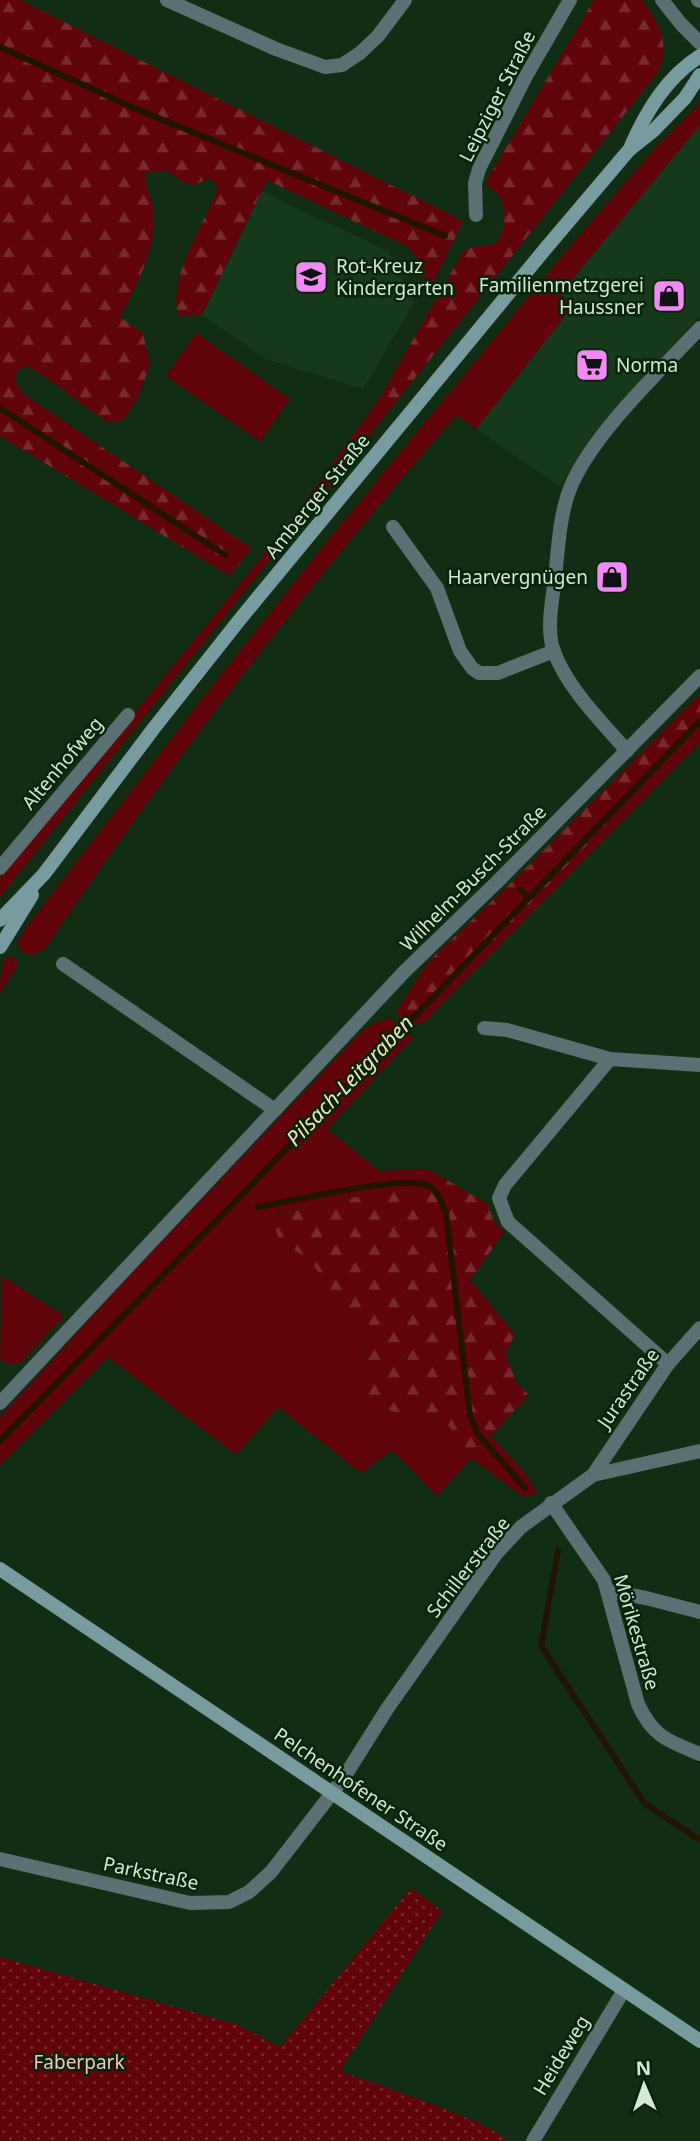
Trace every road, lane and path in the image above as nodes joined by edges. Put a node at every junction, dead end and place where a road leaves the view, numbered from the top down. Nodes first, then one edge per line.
1 (167, 0) edge
2 (405, 0) edge
3 (570, 0) edge
4 (662, 0) edge
5 (700, 43) edge
6 (700, 56) edge
7 (700, 75) edge
8 (629, 150) junction
9 (477, 215) dead end
10 (700, 328) edge
11 (393, 527) dead end
12 (554, 651) junction
13 (700, 676) edge
14 (128, 715) dead end
15 (627, 751) junction
16 (0, 868) edge
17 (44, 874) junction
18 (0, 920) edge
19 (0, 947) edge
20 (63, 964) dead end
21 (484, 1028) dead end
22 (610, 1059) junction
23 (700, 1065) edge
24 (275, 1110) junction
25 (700, 1328) edge
26 (668, 1364) junction
27 (0, 1403) edge
28 (700, 1451) edge
29 (593, 1475) junction
30 (551, 1503) junction
31 (0, 1569) edge
32 (609, 1591) junction
33 (700, 1612) edge
34 (700, 1754) edge
35 (333, 1793) junction
36 (0, 1859) edge
37 (624, 1990) junction
38 (700, 2040) edge
39 (533, 2141) edge

1 - 2 street
3 - 9 street, Leipziger Straße
4 - 5 street
6 - 8 main road, Amberger Straße
7 - 8 main road, Amberger Straße
8 - 17 main road, Amberger Straße
10 - 12 street
11 - 12 street
12 - 15 street
13 - 15 street, Wilhelm-Busch-Straße
14 - 16 street, Altenhofweg
15 - 24 street, Wilhelm-Busch-Straße
17 - 18 main road, Amberger Straße
17 - 19 main road, Amberger Straße
20 - 24 street
21 - 22 street
22 - 23 street
22 - 26 street
24 - 27 street, Wilhelm-Busch-Straße
25 - 26 street, Jurastraße
26 - 29 street, Jurastraße
28 - 29 street, Schillerstraße
29 - 30 street, Schillerstraße
30 - 32 street, Mörikestraße
30 - 35 street, Schillerstraße
31 - 35 main road, Pelchenhofener Straße
32 - 33 street
32 - 34 street, Mörikestraße
35 - 36 street, Parkstraße
35 - 37 main road, Pelchenhofener Straße
37 - 38 main road, Pelchenhofener Straße
37 - 39 street, Heideweg

